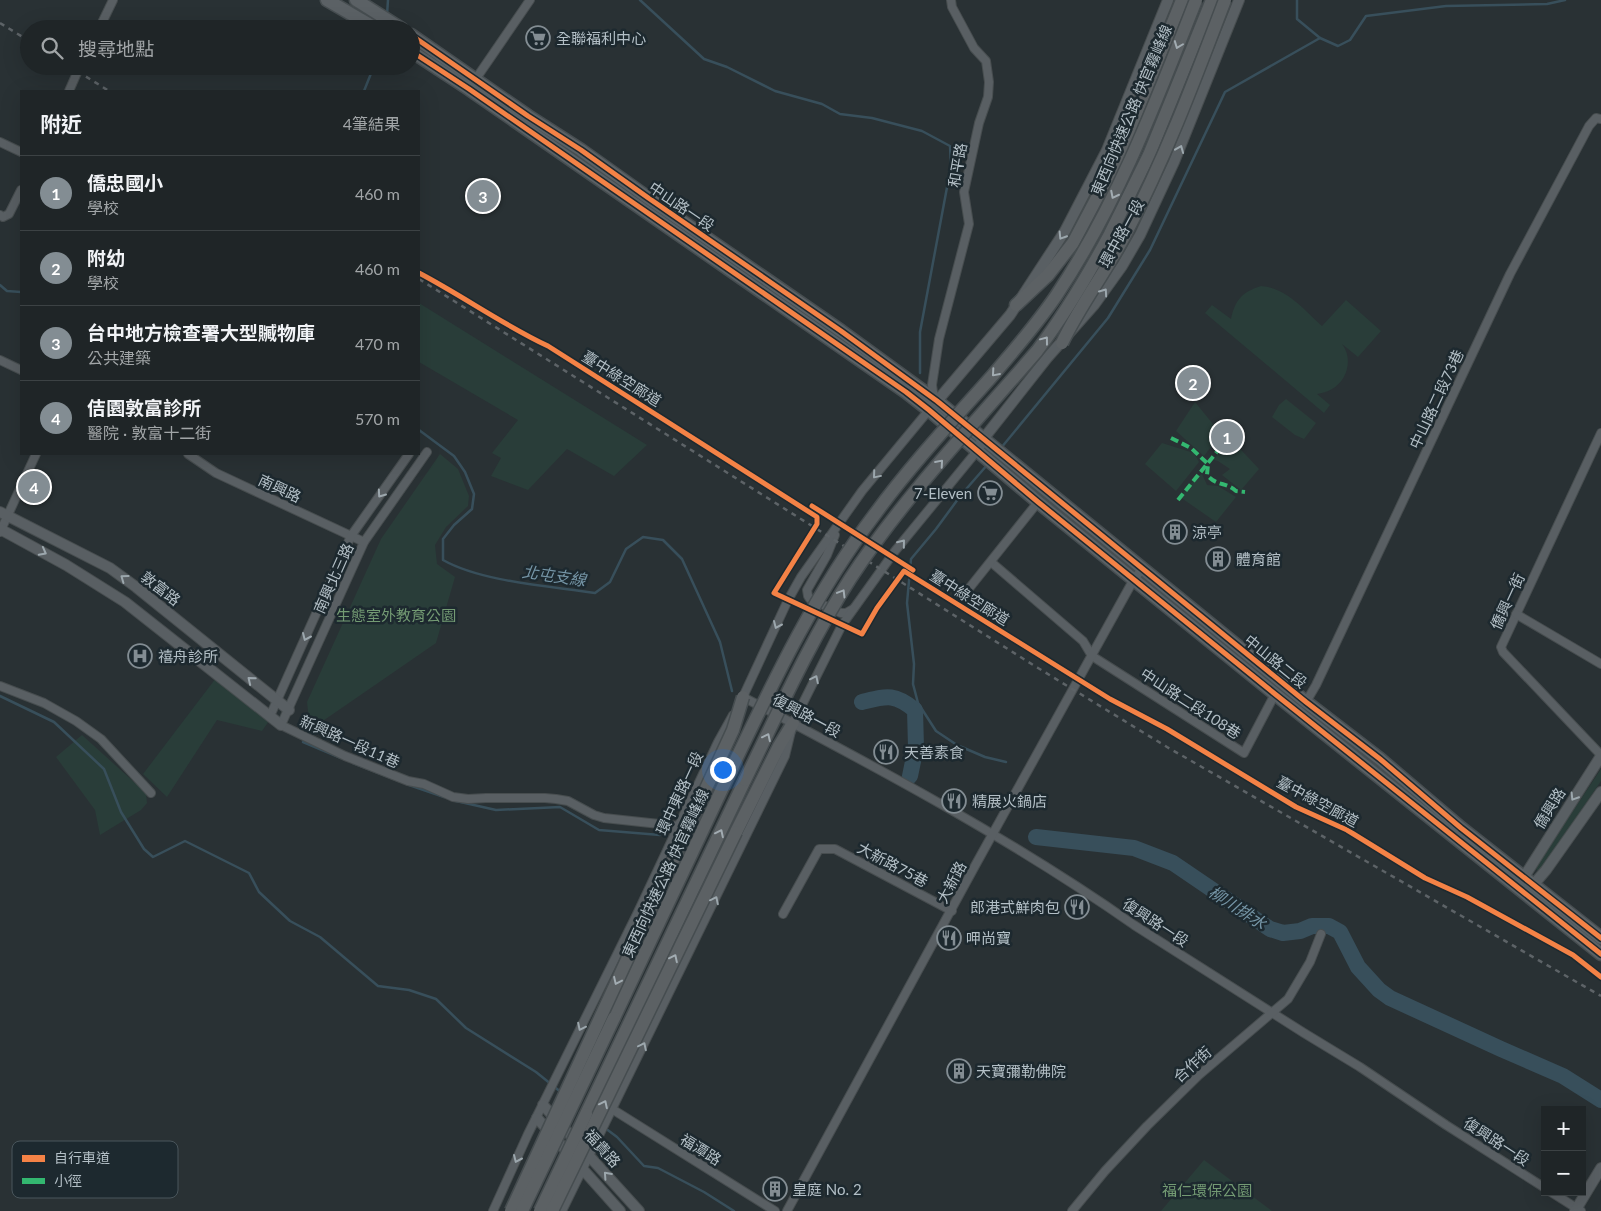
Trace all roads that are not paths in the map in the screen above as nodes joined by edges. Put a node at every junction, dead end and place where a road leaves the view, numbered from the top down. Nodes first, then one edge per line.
1 (113, 0) edge
2 (327, 0) edge
3 (356, 0) edge
4 (530, 0) edge
5 (951, 0) edge
6 (1168, 0) edge
7 (1182, 0) edge
8 (1196, 0) edge
9 (1214, 0) edge
10 (1225, 0) edge
11 (1238, 1) edge
12 (103, 20) edge
13 (361, 20) edge
14 (388, 20) edge
15 (420, 42) edge
16 (420, 56) edge
17 (76, 75) edge
18 (472, 84) junction
19 (69, 90) edge
20 (1601, 119) edge
21 (0, 142) edge
22 (20, 152) edge
23 (20, 192) edge
24 (3, 216) edge
25 (1016, 305) junction
26 (1062, 343) junction
27 (0, 360) edge
28 (20, 370) edge
29 (933, 406) junction
30 (1601, 433) edge
31 (984, 438) junction
32 (977, 451) junction
33 (427, 452) dead end
34 (35, 455) edge
35 (189, 455) edge
36 (408, 455) edge
37 (1038, 502) junction
38 (4, 514) edge
39 (840, 524) junction
40 (0, 531) edge
41 (351, 536) junction
42 (364, 542) junction
43 (991, 562) junction
44 (1143, 568) junction
45 (1134, 579) junction
46 (963, 596) dead end
47 (853, 609) junction
48 (1516, 614) junction
49 (1092, 656) junction
50 (1601, 664) edge
51 (0, 686) edge
52 (1275, 694) junction
53 (743, 697) junction
54 (277, 700) junction
55 (1306, 702) junction
56 (289, 710) junction
57 (270, 716) junction
58 (793, 723) junction
59 (281, 725) junction
60 (1601, 755) edge
61 (1601, 792) edge
62 (151, 793) dead end
63 (678, 826) junction
64 (993, 833) junction
65 (1529, 880) junction
66 (952, 911) junction
67 (783, 914) dead end
68 (1321, 934) dead end
69 (1601, 938) edge
70 (1601, 954) edge
71 (1273, 1012) junction
72 (543, 1105) junction
73 (612, 1110) junction
74 (537, 1118) junction
75 (590, 1155) junction
76 (583, 1168) junction
77 (1601, 1168) edge
78 (1541, 1185) edge
79 (1557, 1196) edge
80 (1577, 1210) edge
81 (494, 1211) edge
82 (511, 1211) edge
83 (522, 1211) edge
84 (540, 1211) edge
85 (552, 1211) edge
86 (562, 1211) edge
87 (620, 1211) edge
88 (639, 1211) edge
89 (775, 1211) edge
90 (787, 1211) edge
91 (1072, 1211) edge

1 - 12 street
2 - 13 main road
3 - 14 main road
4 - 18 street
5 - 29 street, 和平路
6 -> 25 street
7 - 25 highway
8 -> 83 highway, 東西向快速公路 快官霧峰線, bridge
9 - 11 street
84 -> 9 highway, 東西向快速公路 快官霧峰線, bridge
10 - 26 highway, bridge
26 -> 11 street, 環中路一段
15 - 18 main road, 中山路一段
16 - 18 main road, 中山路一段
17 - 19 street
18 - 29 main road, 中山路一段
20 - 55 street, 中山路二段73巷
21 - 22 street
23 - 24 street
25 - 29 street
26 - 31 street, 環中路一段
27 - 28 street
29 - 31 main road, 中山路二段
29 - 32 main road, 中山路二段
29 -> 39 street, 環中東路一段
30 - 48 street, 僑興一街
31 - 32 street, 環中路一段
31 - 44 main road, 中山路二段
32 - 37 main road, 中山路二段
47 -> 32 street
33 - 42 street, 南興北三路
34 - 38 street
35 - 41 street, 南興路
36 -> 41 street, 南興北三路
37 - 43 street
37 - 45 main road, 中山路二段
38 - 40 street
54 -> 38 street, 敦富路
39 - 47 street
39 -> 53 street, 環中東路一段
40 -> 57 street
41 - 42 street, 南興路
41 -> 54 street, 南興北三路
42 - 56 street, 南興北三路
43 - 46 street
43 - 49 street
44 - 45 street, 大新路
44 - 55 main road, 中山路二段
45 - 49 street, 大新路
45 - 52 main road, 中山路二段
58 -> 47 street
48 - 50 street
48 - 60 street, 僑興一街
49 - 52 street, 中山路二段108巷
49 - 64 street, 大新路
51 - 62 street
52 - 70 main road, 中山路二段
53 - 58 street, 復興路一段
53 - 63 street, 環中東路一段
53 -> 82 highway, bridge
54 - 56 street, 敦富路
54 - 57 street, 南興北三路
55 - 65 main road, 中山路二段
56 - 59 street, 南興北三路
57 - 59 street
58 - 64 street, 復興路一段
73 -> 58 street
85 -> 58 highway, bridge
59 - 63 street, 新興路一段11巷
60 -> 65 street, 僑興路
61 - 65 street
63 -> 72 street, 環中東路一段
64 - 66 street, 大新路
64 - 71 street, 復興路一段
65 - 69 main road, 中山路二段
66 - 67 street, 大新路75巷
66 - 90 street, 大新路
68 - 71 street, 合作街
71 - 78 street, 復興路一段
71 - 91 street, 合作街
72 - 74 street, 環中東路一段
72 - 75 street, 福貴路
73 - 75 street
73 - 89 street, 福潭路
74 - 76 street, 福貴路
74 -> 81 street, 環中東路一段
75 - 76 street
88 -> 75 street, 福貴路
76 - 86 street
76 - 87 street, 福貴路
77 - 80 street
79 - 80 street

